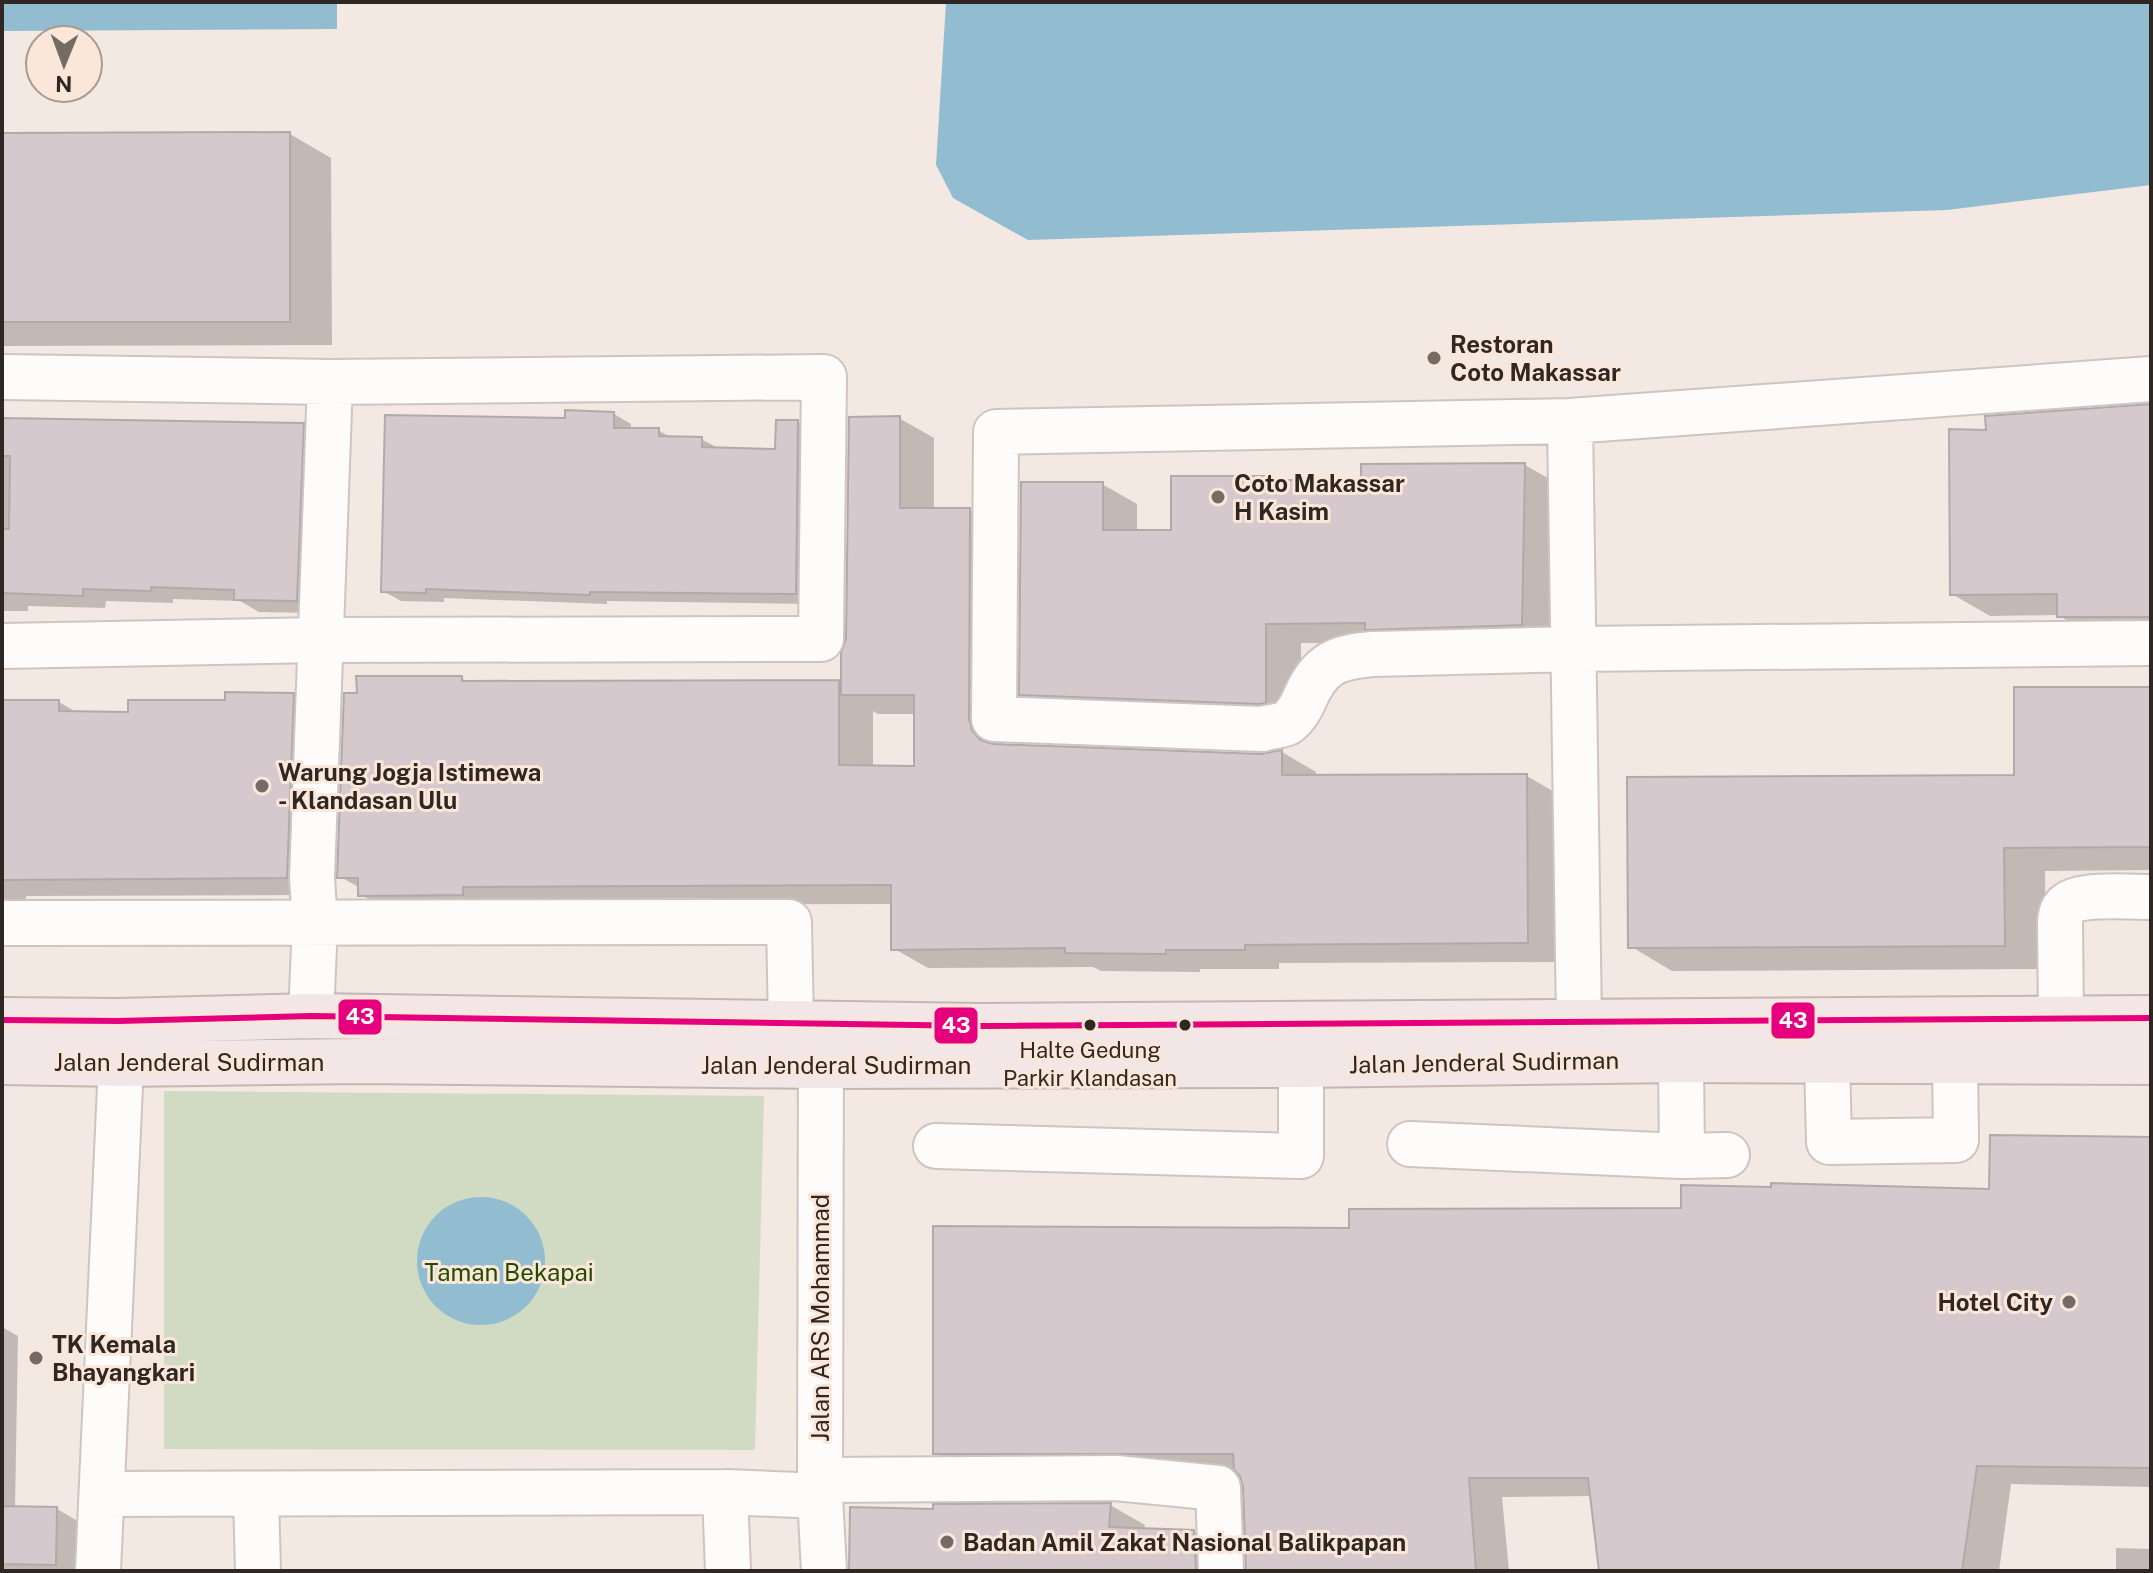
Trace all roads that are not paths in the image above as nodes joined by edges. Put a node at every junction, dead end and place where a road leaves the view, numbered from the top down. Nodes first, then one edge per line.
1 (2, 377) edge
2 (2151, 379) edge
3 (330, 382) junction
4 (1570, 421) junction
5 (322, 640) junction
6 (2151, 643) edge
7 (2, 646) edge
8 (1575, 649) junction
9 (2151, 897) edge
10 (2, 923) edge
11 (315, 923) junction
12 (311, 1016) junction
13 (2151, 1018) edge
14 (2061, 1019) junction
15 (2, 1020) edge
16 (1579, 1022) junction
17 (811, 1039) junction
18 (1681, 1060) junction
19 (1827, 1060) junction
20 (1955, 1061) junction
21 (2, 1062) edge
22 (2151, 1062) edge
23 (121, 1064) junction
24 (1301, 1065) junction
25 (1410, 1144) dead end
26 (936, 1146) dead end
27 (1727, 1155) dead end
28 (1682, 1156) junction
29 (820, 1488) junction
30 (725, 1492) junction
31 (102, 1494) junction
32 (256, 1495) junction
33 (98, 1571) edge
34 (258, 1571) edge
35 (728, 1571) edge
36 (824, 1571) edge
37 (1221, 1571) edge

1 - 3 street
2 - 4 street
3 - 5 street
3 - 5 street
4 - 8 street
4 - 8 street
5 - 7 street
5 - 11 street
6 - 8 street
8 - 16 street
9 - 14 street
10 - 11 street
11 - 12 street
11 - 17 street, Jalan ARS Mohammad
12 - 15 highway, Jalan Jenderal Sudirman
12 - 17 highway, Jalan Jenderal Sudirman
13 - 14 highway, Jalan Jenderal Sudirman
14 - 16 highway, Jalan Jenderal Sudirman
16 - 17 highway, Jalan Jenderal Sudirman
17 - 23 highway, Jalan Jenderal Sudirman
17 - 24 highway, Jalan Jenderal Sudirman
17 - 29 street, Jalan ARS Mohammad
18 - 19 highway, Jalan Jenderal Sudirman
18 - 24 highway, Jalan Jenderal Sudirman
18 - 28 street
19 - 20 highway, Jalan Jenderal Sudirman
19 - 20 street
20 - 22 highway, Jalan Jenderal Sudirman
21 - 23 highway, Jalan Jenderal Sudirman
23 - 31 street
24 - 26 street
25 - 28 street
27 - 28 street
29 - 30 street
29 - 36 street, Jalan ARS Mohammad
29 - 37 street
30 - 32 street
30 - 35 street
31 - 32 street
31 - 33 street
32 - 34 street

